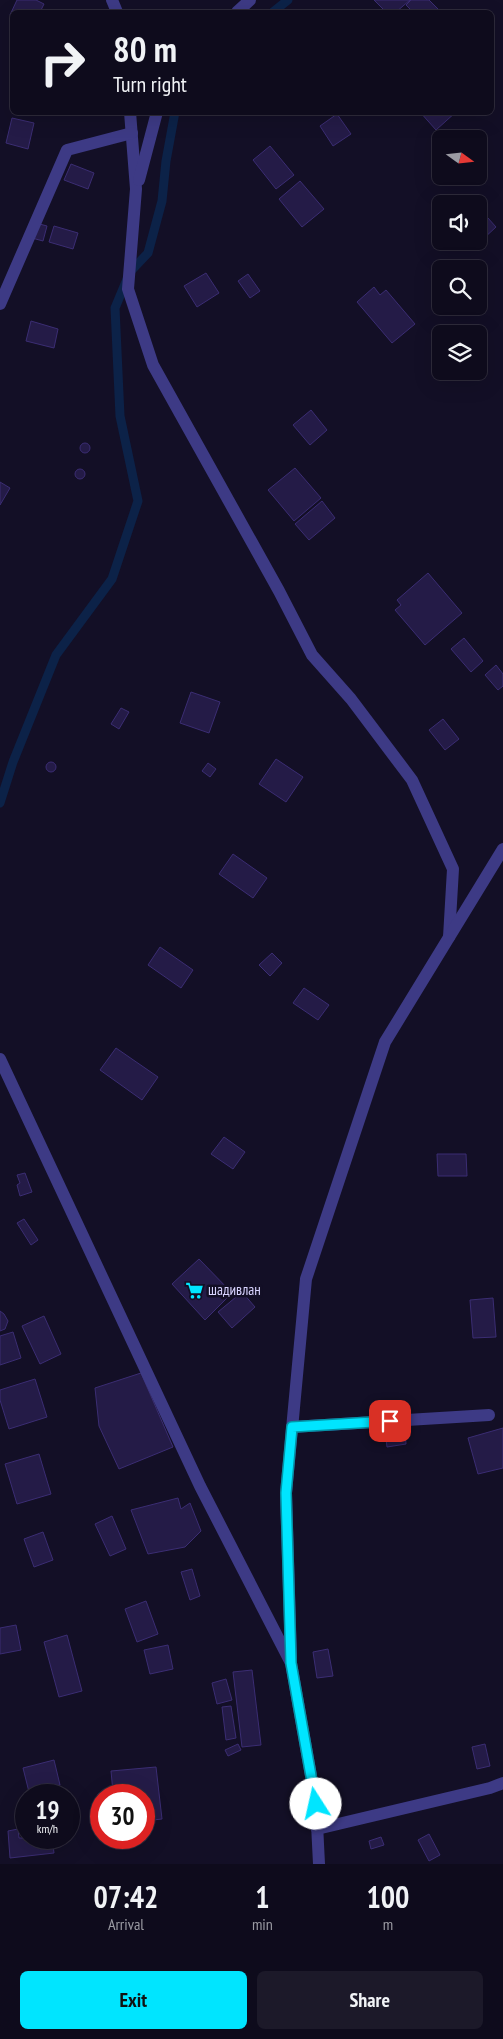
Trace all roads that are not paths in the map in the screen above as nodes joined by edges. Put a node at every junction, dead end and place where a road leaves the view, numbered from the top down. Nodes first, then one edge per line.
1 (250, 0) edge
2 (239, 10) edge
3 (130, 115) edge
4 (156, 115) edge
5 (132, 133) junction
6 (136, 189) junction
7 (0, 304) edge
8 (503, 849) edge
9 (449, 937) junction
10 (0, 1059) edge
11 (489, 1415) dead end
12 (292, 1427) junction
13 (291, 1663) junction
14 (503, 1783) edge
15 (317, 1829) junction
16 (319, 1864) edge

1 - 2 street
3 - 5 street
4 - 6 street
5 - 6 street
5 - 7 street
6 - 9 street
8 - 9 street
9 - 12 street
10 - 13 street
11 - 12 street
12 - 13 street
13 - 15 street
14 - 15 street
15 - 16 street

